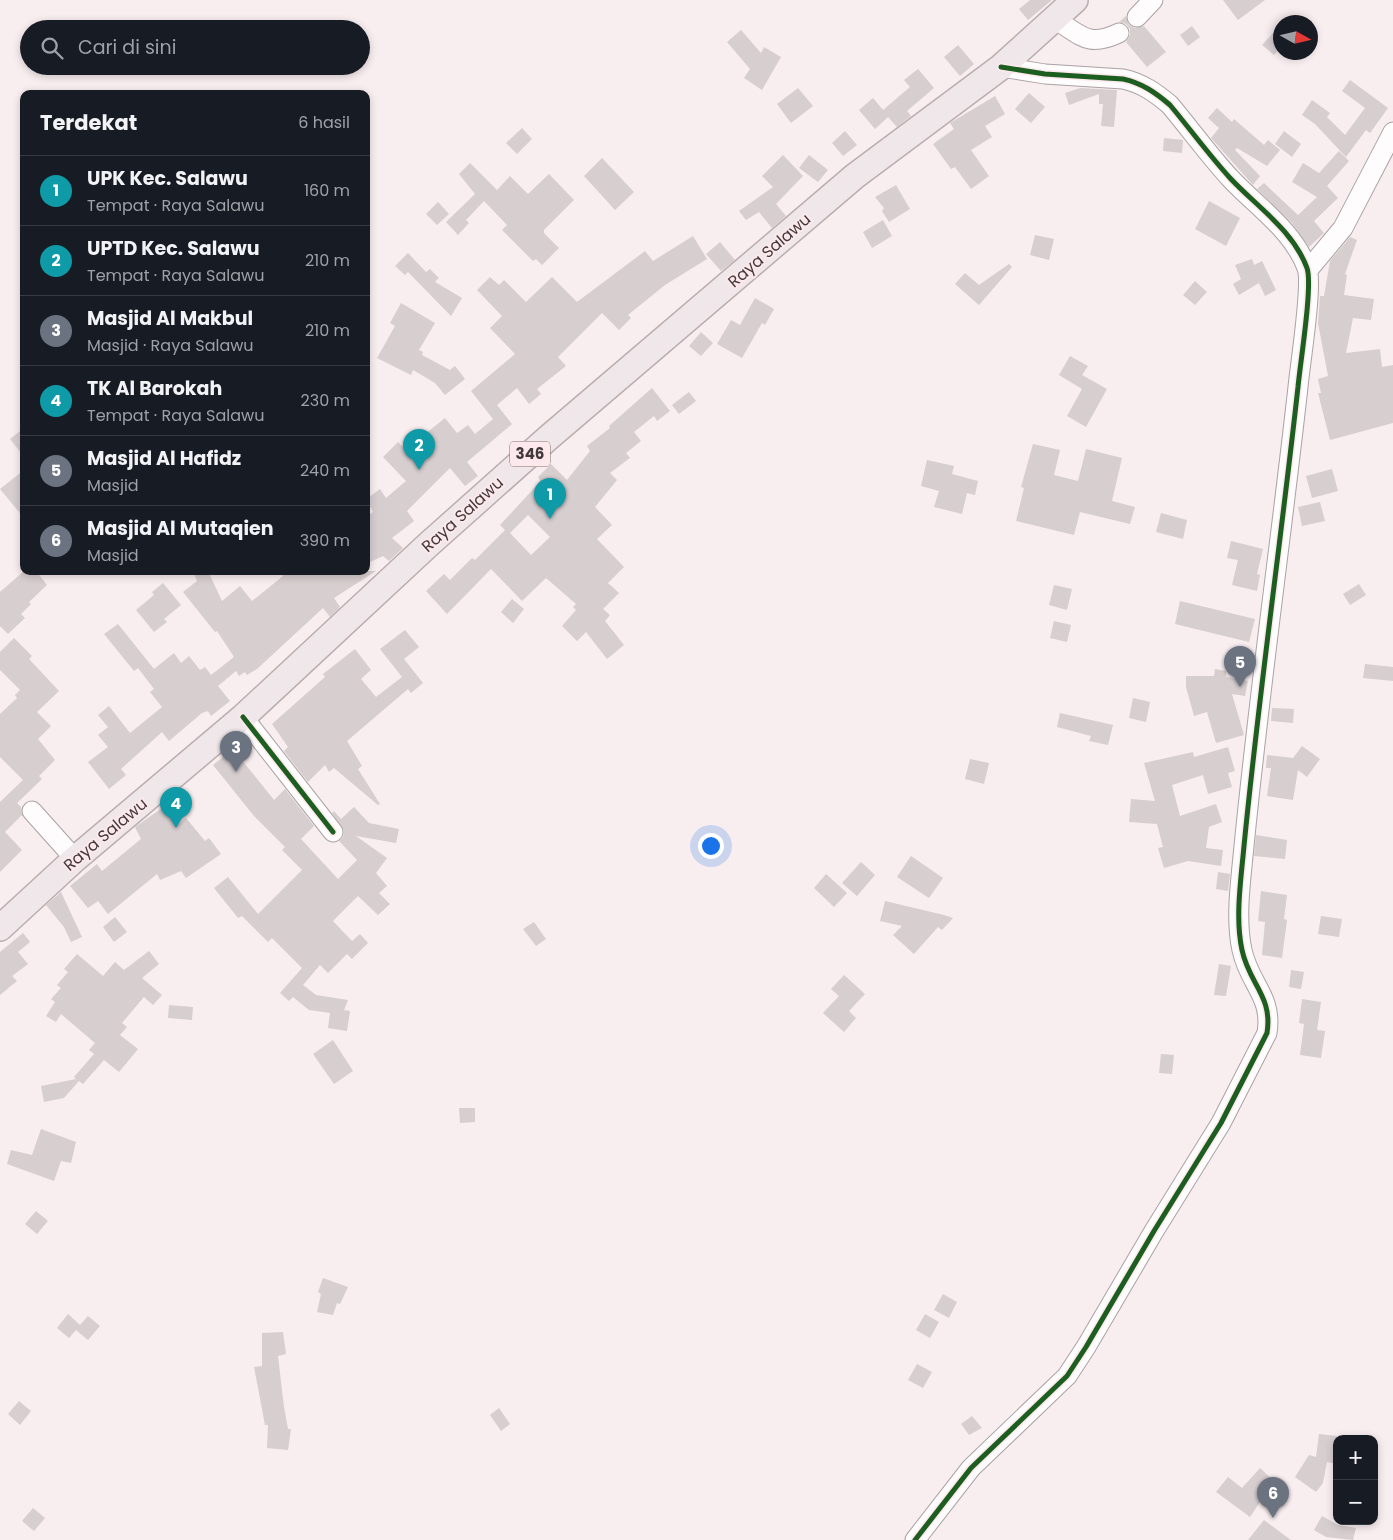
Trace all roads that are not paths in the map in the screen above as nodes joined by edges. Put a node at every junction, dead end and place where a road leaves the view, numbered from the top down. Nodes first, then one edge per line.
1 (1075, 0) edge
2 (1152, 0) edge
3 (1137, 17) dead end
4 (1054, 19) junction
5 (1119, 33) dead end
6 (1001, 67) junction
7 (1393, 132) edge
8 (1308, 270) junction
9 (243, 717) junction
10 (32, 810) dead end
11 (333, 832) dead end
12 (75, 859) junction
13 (0, 928) edge
14 (915, 1540) edge

1 - 4 main road, Raya Salawu / 346
2 - 3 street
4 - 5 street
4 - 6 main road, Raya Salawu / 346
6 - 8 street
6 - 9 main road, Raya Salawu / 346
7 - 8 street
8 - 14 street
9 - 11 street
9 - 12 main road, Raya Salawu / 346
10 - 12 street
12 - 13 main road, Raya Salawu / 346

